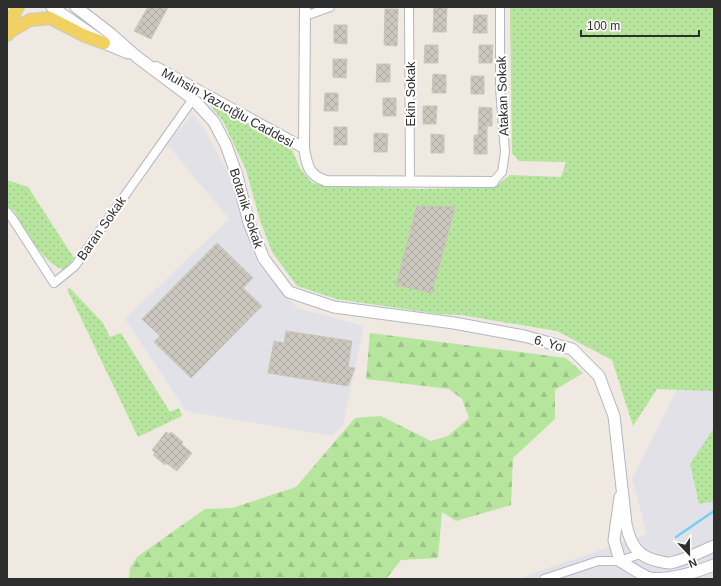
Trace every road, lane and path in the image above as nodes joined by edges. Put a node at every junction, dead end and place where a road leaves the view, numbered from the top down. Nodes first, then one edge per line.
1 (18, 7) edge
2 (52, 7) edge
3 (76, 7) edge
4 (330, 7) edge
5 (409, 7) edge
6 (500, 7) edge
7 (304, 10) edge
8 (7, 27) edge
9 (7, 35) edge
10 (104, 43) junction
11 (137, 57) junction
12 (193, 99) junction
13 (304, 148) junction
14 (410, 182) junction
15 (493, 182) joint
16 (7, 212) edge
17 (454, 323) joint
18 (622, 482) junction
19 (714, 546) edge
20 (640, 554) junction
21 (620, 561) junction
22 (714, 564) edge
23 (544, 579) edge

1 - 8 main road
2 - 10 main road, Muhsin Yazıcığlu Caddesi
3 - 11 main road, Muhsin Yazıcığlu Caddesi
4 - 7 street
5 - 14 street, Ekin Sokak
6 - 15 street, Atakan Sokak
7 - 13 street
9 - 10 main road
10 - 11 main road, Muhsin Yazıcığlu Caddesi
11 - 12 main road, Botanik Sokak
11 - 13 street, Muhsin Yazıcığlu Caddesi
12 - 16 street, Baran Sokak
12 - 17 main road, Botanik Sokak
13 - 14 street, Muhsin Yazıcığlu Caddesi
14 - 15 street, Muhsin Yazıcığlu Caddesi
17 - 18 main road, 6. Yol
18 - 20 main road
18 - 21 main road
19 - 20 main road
20 - 21 street
21 - 22 main road
21 - 23 street

